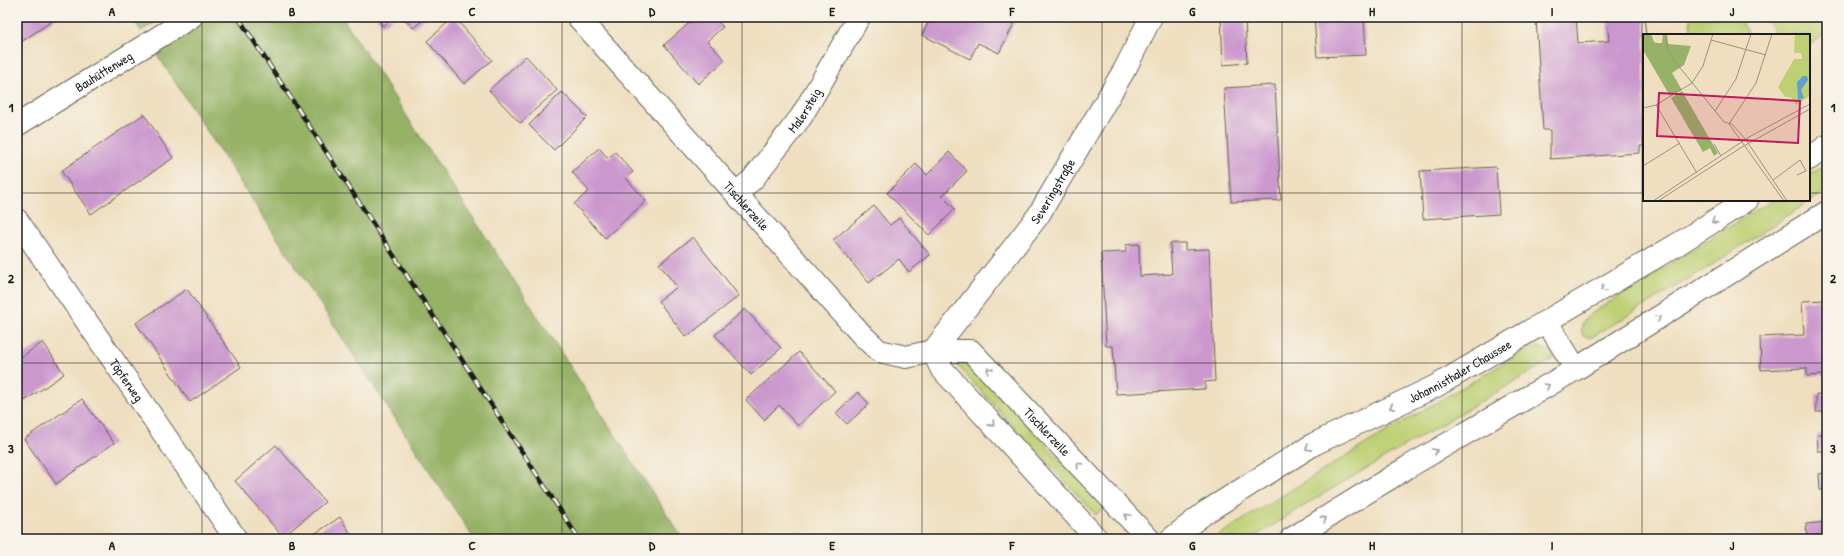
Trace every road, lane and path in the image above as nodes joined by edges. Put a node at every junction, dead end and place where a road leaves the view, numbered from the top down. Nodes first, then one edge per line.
1 (191, 17) edge
2 (578, 17) edge
3 (858, 17) edge
4 (1150, 17) edge
5 (17, 125) edge
6 (1827, 146) edge
7 (1810, 158) edge
8 (736, 193) junction
9 (1745, 201) edge
10 (1827, 212) edge
11 (17, 220) edge
12 (1547, 322) junction
13 (934, 351) junction
14 (1576, 369) junction
15 (236, 539) edge
16 (1097, 539) edge
17 (1149, 539) edge
18 (1171, 539) edge
19 (1291, 539) edge

1 - 5 street, Bauhüttenweg
2 - 8 street, Tischlerzeile
3 - 8 street, Malersteig
4 - 13 street, Severingstraße
6 - 7 street
8 - 13 street, Tischlerzeile
9 -> 12 street, Johannisthaler Chaussee
14 -> 10 street
11 - 15 street, Töpferweg
12 - 14 street
12 -> 18 street, Johannisthaler Chaussee
13 -> 16 street
17 -> 13 street, Tischlerzeile
19 -> 14 street

